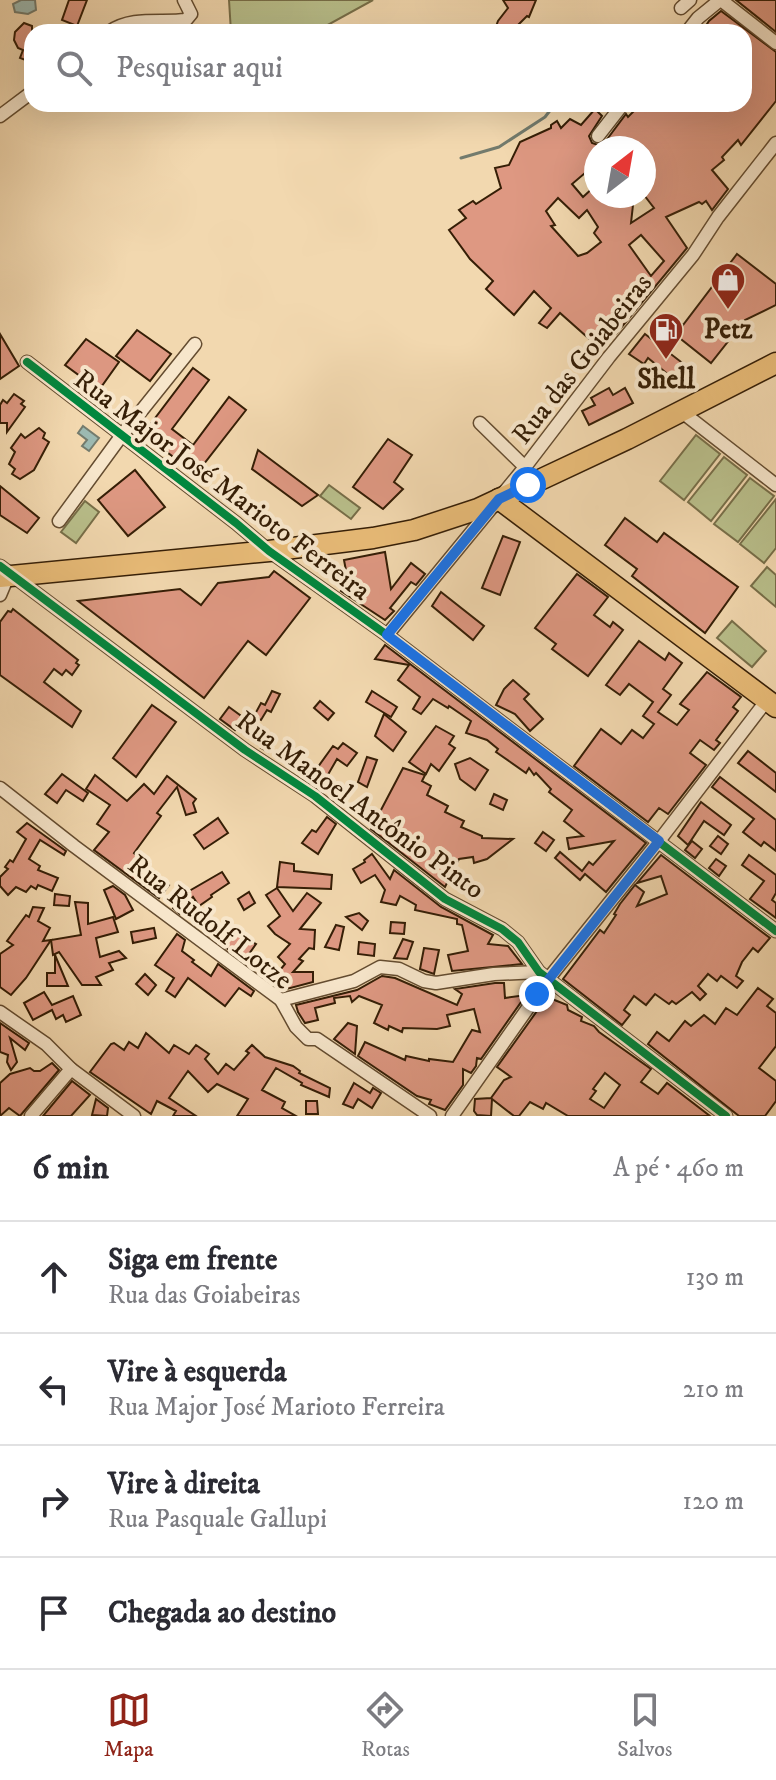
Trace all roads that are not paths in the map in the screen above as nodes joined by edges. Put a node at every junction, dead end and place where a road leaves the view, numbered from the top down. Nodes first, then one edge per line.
1 (184, 0) edge
2 (721, 0) edge
3 (746, 0) edge
4 (737, 12) junction
5 (125, 24) edge
6 (693, 24) edge
7 (776, 43) edge
8 (24, 98) edge
9 (617, 112) edge
10 (0, 116) edge
11 (598, 136) dead end
12 (776, 143) edge
13 (195, 344) dead end
14 (776, 351) edge
15 (27, 362) dead end
16 (776, 363) edge
17 (726, 377) junction
18 (682, 412) junction
19 (480, 423) dead end
20 (122, 435) junction
21 (613, 444) junction
22 (525, 467) junction
23 (776, 485) edge
24 (499, 499) junction
25 (59, 521) dead end
26 (269, 551) junction
27 (5, 578) edge
28 (387, 635) junction
29 (773, 698) edge
30 (0, 788) edge
31 (659, 841) junction
32 (776, 931) edge
33 (544, 975) junction
34 (281, 1000) junction
35 (0, 1012) edge
36 (71, 1069) junction
37 (31, 1116) edge
38 (134, 1116) edge
39 (430, 1116) edge
40 (452, 1116) edge
41 (726, 1116) edge

1 - 5 street
2 - 4 street
2 - 6 street
3 - 4 street
4 - 7 street
8 - 10 street
9 - 11 street
12 - 22 street, Rua das Goiabeiras
13 - 20 street
14 - 17 main road
15 - 20 street, Rua Major José Marioto Ferreira
16 - 18 main road
17 - 18 main road
17 - 21 main road
18 - 21 main road
18 - 23 street
19 - 22 street
20 - 25 street
20 - 26 street, Rua Major José Marioto Ferreira
21 - 24 main road
22 - 24 street, Rua das Goiabeiras
24 - 26 main road
24 - 28 street, Rua das Goiabeiras
24 - 29 main road
26 - 27 main road
26 - 28 street, Rua Major José Marioto Ferreira
27 - 33 street, Rua Manoel Antônio Pinto
28 - 31 street, Rua Major José Marioto Ferreira
29 - 31 street
30 - 34 street, Rua Rudolf Lotze
31 - 32 street, Rua Major José Marioto Ferreira
31 - 33 street
33 - 34 street
33 - 40 street
33 - 41 street, Rua Manoel Antônio Pinto
34 - 39 street, Rua Rudolf Lotze
35 - 36 street
36 - 37 street
36 - 38 street

